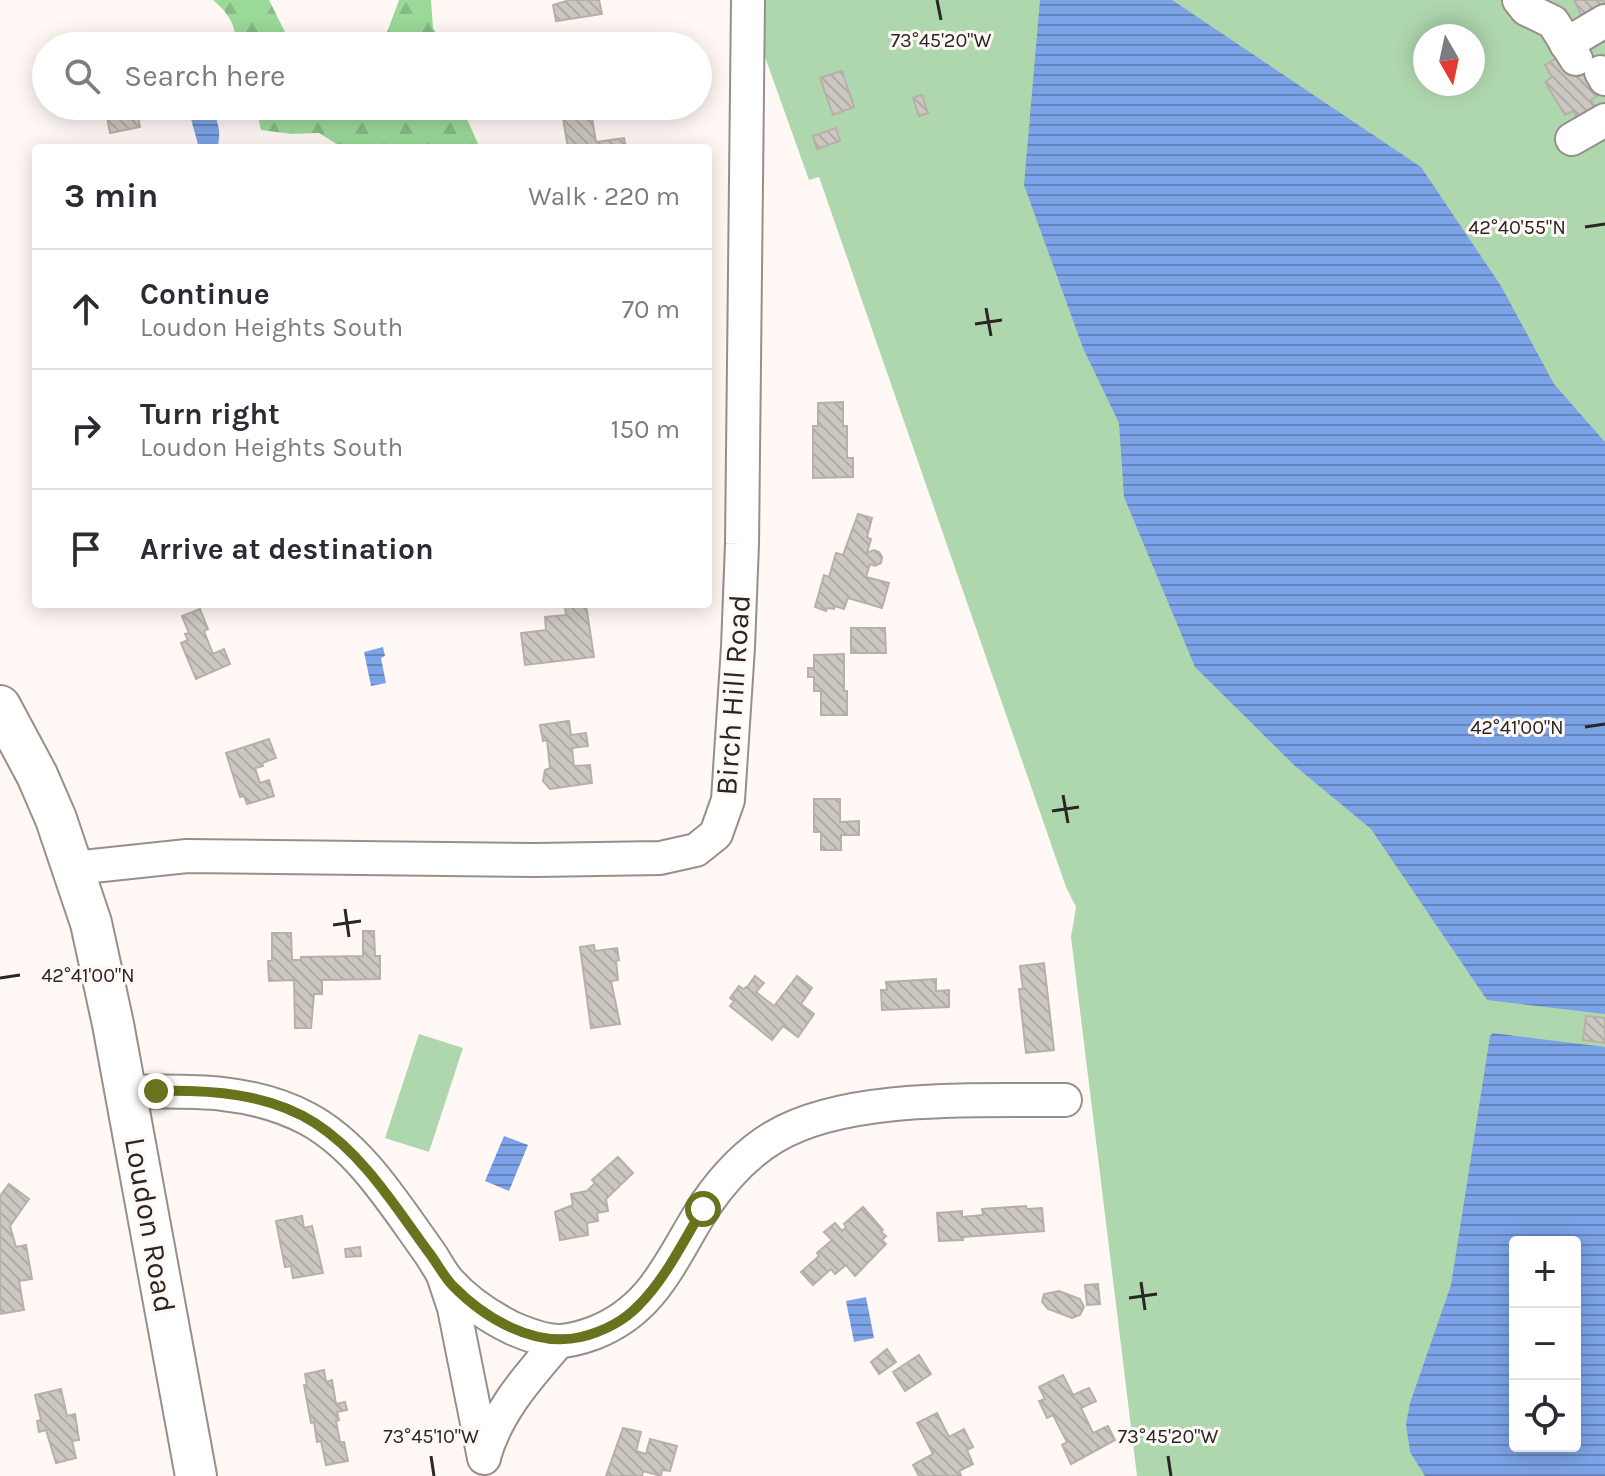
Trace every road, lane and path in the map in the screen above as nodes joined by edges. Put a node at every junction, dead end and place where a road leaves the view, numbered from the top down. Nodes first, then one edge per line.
1 (748, 0) edge
2 (1519, 0) edge
3 (1605, 21) edge
4 (1587, 64) edge
5 (1605, 120) edge
6 (1572, 139) dead end
7 (0, 706) edge
8 (74, 868) junction
9 (125, 1092) junction
10 (1065, 1100) dead end
11 (442, 1272) junction
12 (559, 1341) junction
13 (485, 1467) edge
14 (196, 1476) edge

1 - 8 street, Birch Hill Road
2 - 4 street
3 - 4 street
5 - 6 street
7 - 8 main road, Loudon Road
8 - 9 main road, Loudon Road
9 - 11 street
9 - 14 main road, Loudon Road
10 - 12 street
11 - 12 street
11 - 13 street
12 - 13 street

